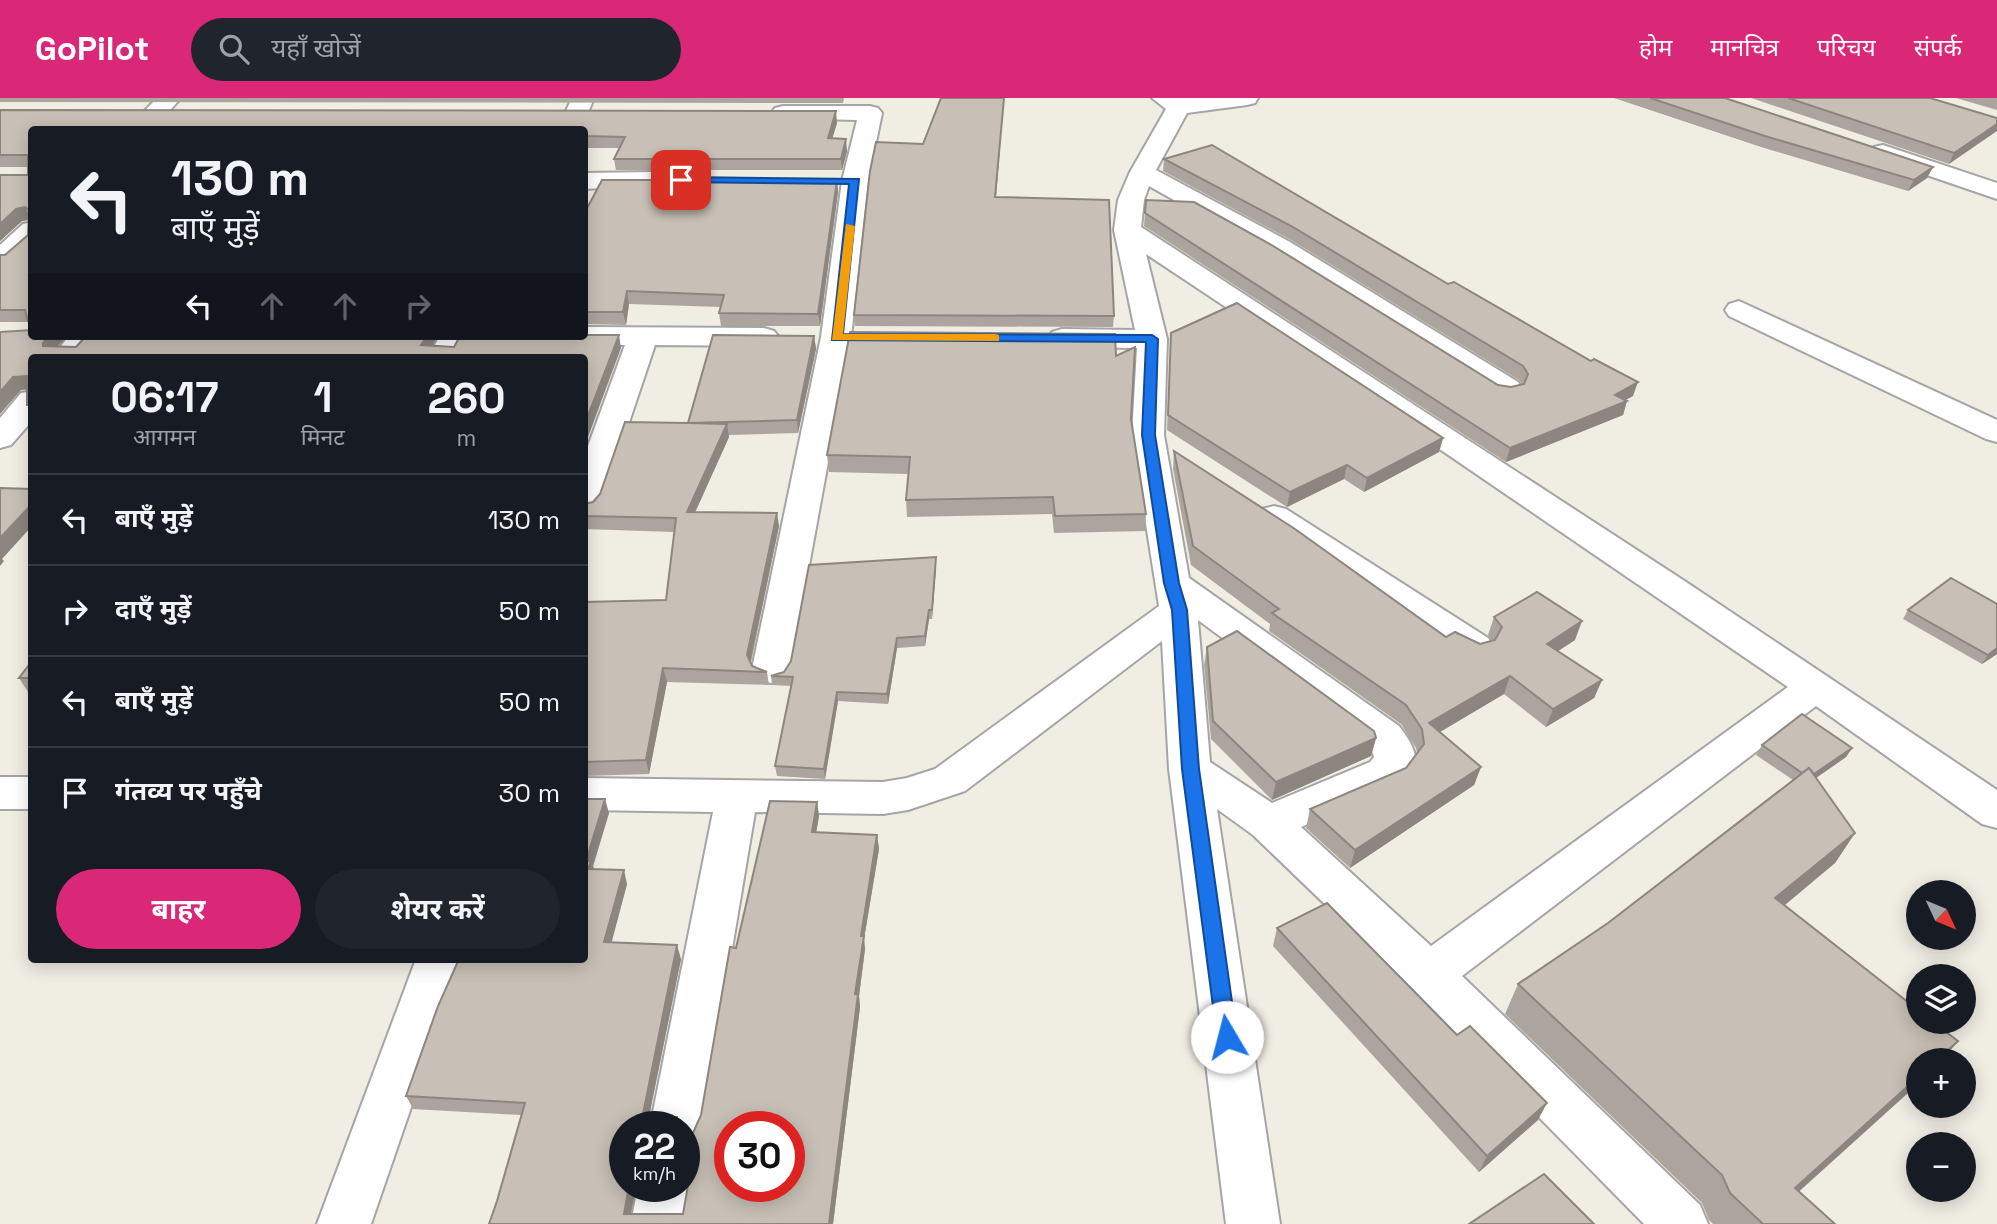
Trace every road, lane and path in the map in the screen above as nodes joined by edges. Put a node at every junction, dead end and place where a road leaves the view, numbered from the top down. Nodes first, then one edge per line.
1 (1247, 98) edge
2 (1171, 103) edge
3 (118, 111) edge
4 (163, 113) edge
5 (758, 113) edge
6 (1865, 146) edge
7 (1142, 172) junction
8 (681, 180) edge
9 (588, 181) edge
10 (828, 181) edge
11 (855, 181) junction
12 (1997, 191) edge
13 (1127, 230) junction
14 (28, 234) edge
15 (0, 259) edge
16 (1739, 310) dead end
17 (588, 337) edge
18 (643, 337) junction
19 (826, 337) junction
20 (1028, 338) edge
21 (1152, 339) junction
22 (82, 340) edge
23 (70, 354) edge
24 (1507, 389) edge
25 (28, 405) edge
26 (1997, 432) edge
27 (1148, 435) junction
28 (0, 438) edge
29 (1183, 457) edge
30 (588, 495) edge
31 (1253, 503) edge
32 (1176, 596) junction
33 (1475, 647) edge
34 (771, 669) dead end
35 (1816, 686) junction
36 (1190, 769) junction
37 (0, 793) edge
38 (28, 793) edge
39 (588, 794) edge
40 (737, 797) junction
41 (1997, 812) edge
42 (1268, 823) junction
43 (438, 963) edge
44 (1429, 974) junction
45 (679, 1111) edge
46 (662, 1202) edge
47 (344, 1224) edge
48 (658, 1224) edge
49 (1253, 1224) edge
50 (1681, 1224) edge

1 - 2 street
2 - 7 street
3 - 4 street
5 - 11 street
6 - 12 street
7 - 13 street
7 - 24 street
8 - 9 street
10 - 11 street
11 - 19 street
13 - 21 street
13 - 35 street
14 - 15 street
16 - 26 street
17 - 18 street
18 - 19 street
18 - 30 street
19 - 34 street
20 - 21 street
21 - 27 street
22 - 23 street
25 - 28 street
27 - 29 street
27 - 32 street
31 - 33 street
32 - 36 street
32 - 40 street
32 - 42 street
35 - 41 street
35 - 44 street
36 - 42 street
36 - 49 street
37 - 38 street
39 - 40 street
40 - 45 street
42 - 44 street
43 - 47 street
44 - 50 street
46 - 48 street

